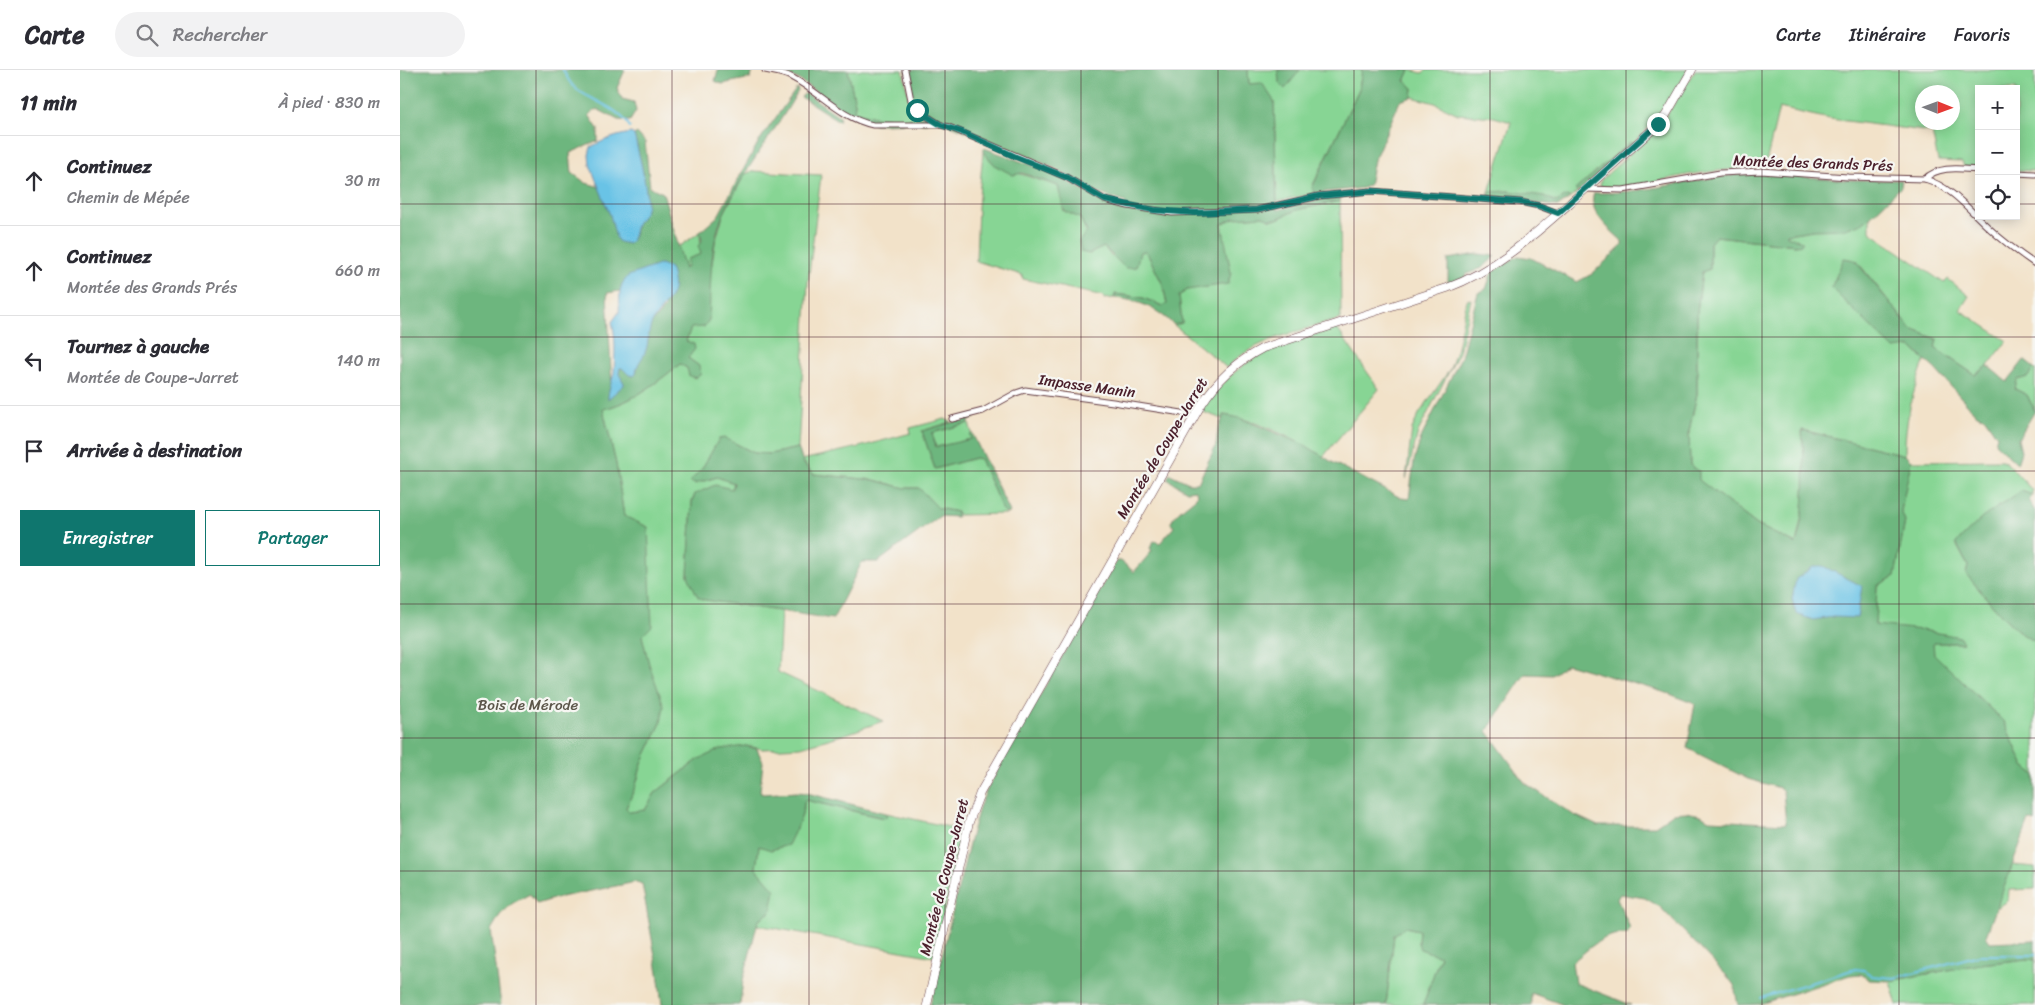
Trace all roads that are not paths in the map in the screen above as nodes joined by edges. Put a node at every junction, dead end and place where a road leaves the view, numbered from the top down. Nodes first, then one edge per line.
1 (765, 70) edge
2 (905, 70) edge
3 (1692, 70) edge
4 (941, 125) junction
5 (1975, 170) edge
6 (2020, 172) edge
7 (2035, 174) edge
8 (1925, 179) junction
9 (1586, 189) junction
10 (1558, 213) junction
11 (2035, 264) edge
12 (1193, 418) junction
13 (952, 419) dead end
14 (927, 1005) edge

1 - 4 street
2 - 4 street
3 - 9 main road, Montée de Coupe-Jarret
4 - 10 street
5 - 8 street, Montée des Grands Prés
6 - 7 street
8 - 9 street, Montée des Grands Prés
8 - 11 street
9 - 10 main road, Montée de Coupe-Jarret
10 - 12 main road, Montée de Coupe-Jarret
12 - 13 street, Impasse Manin
12 - 14 main road, Montée de Coupe-Jarret

